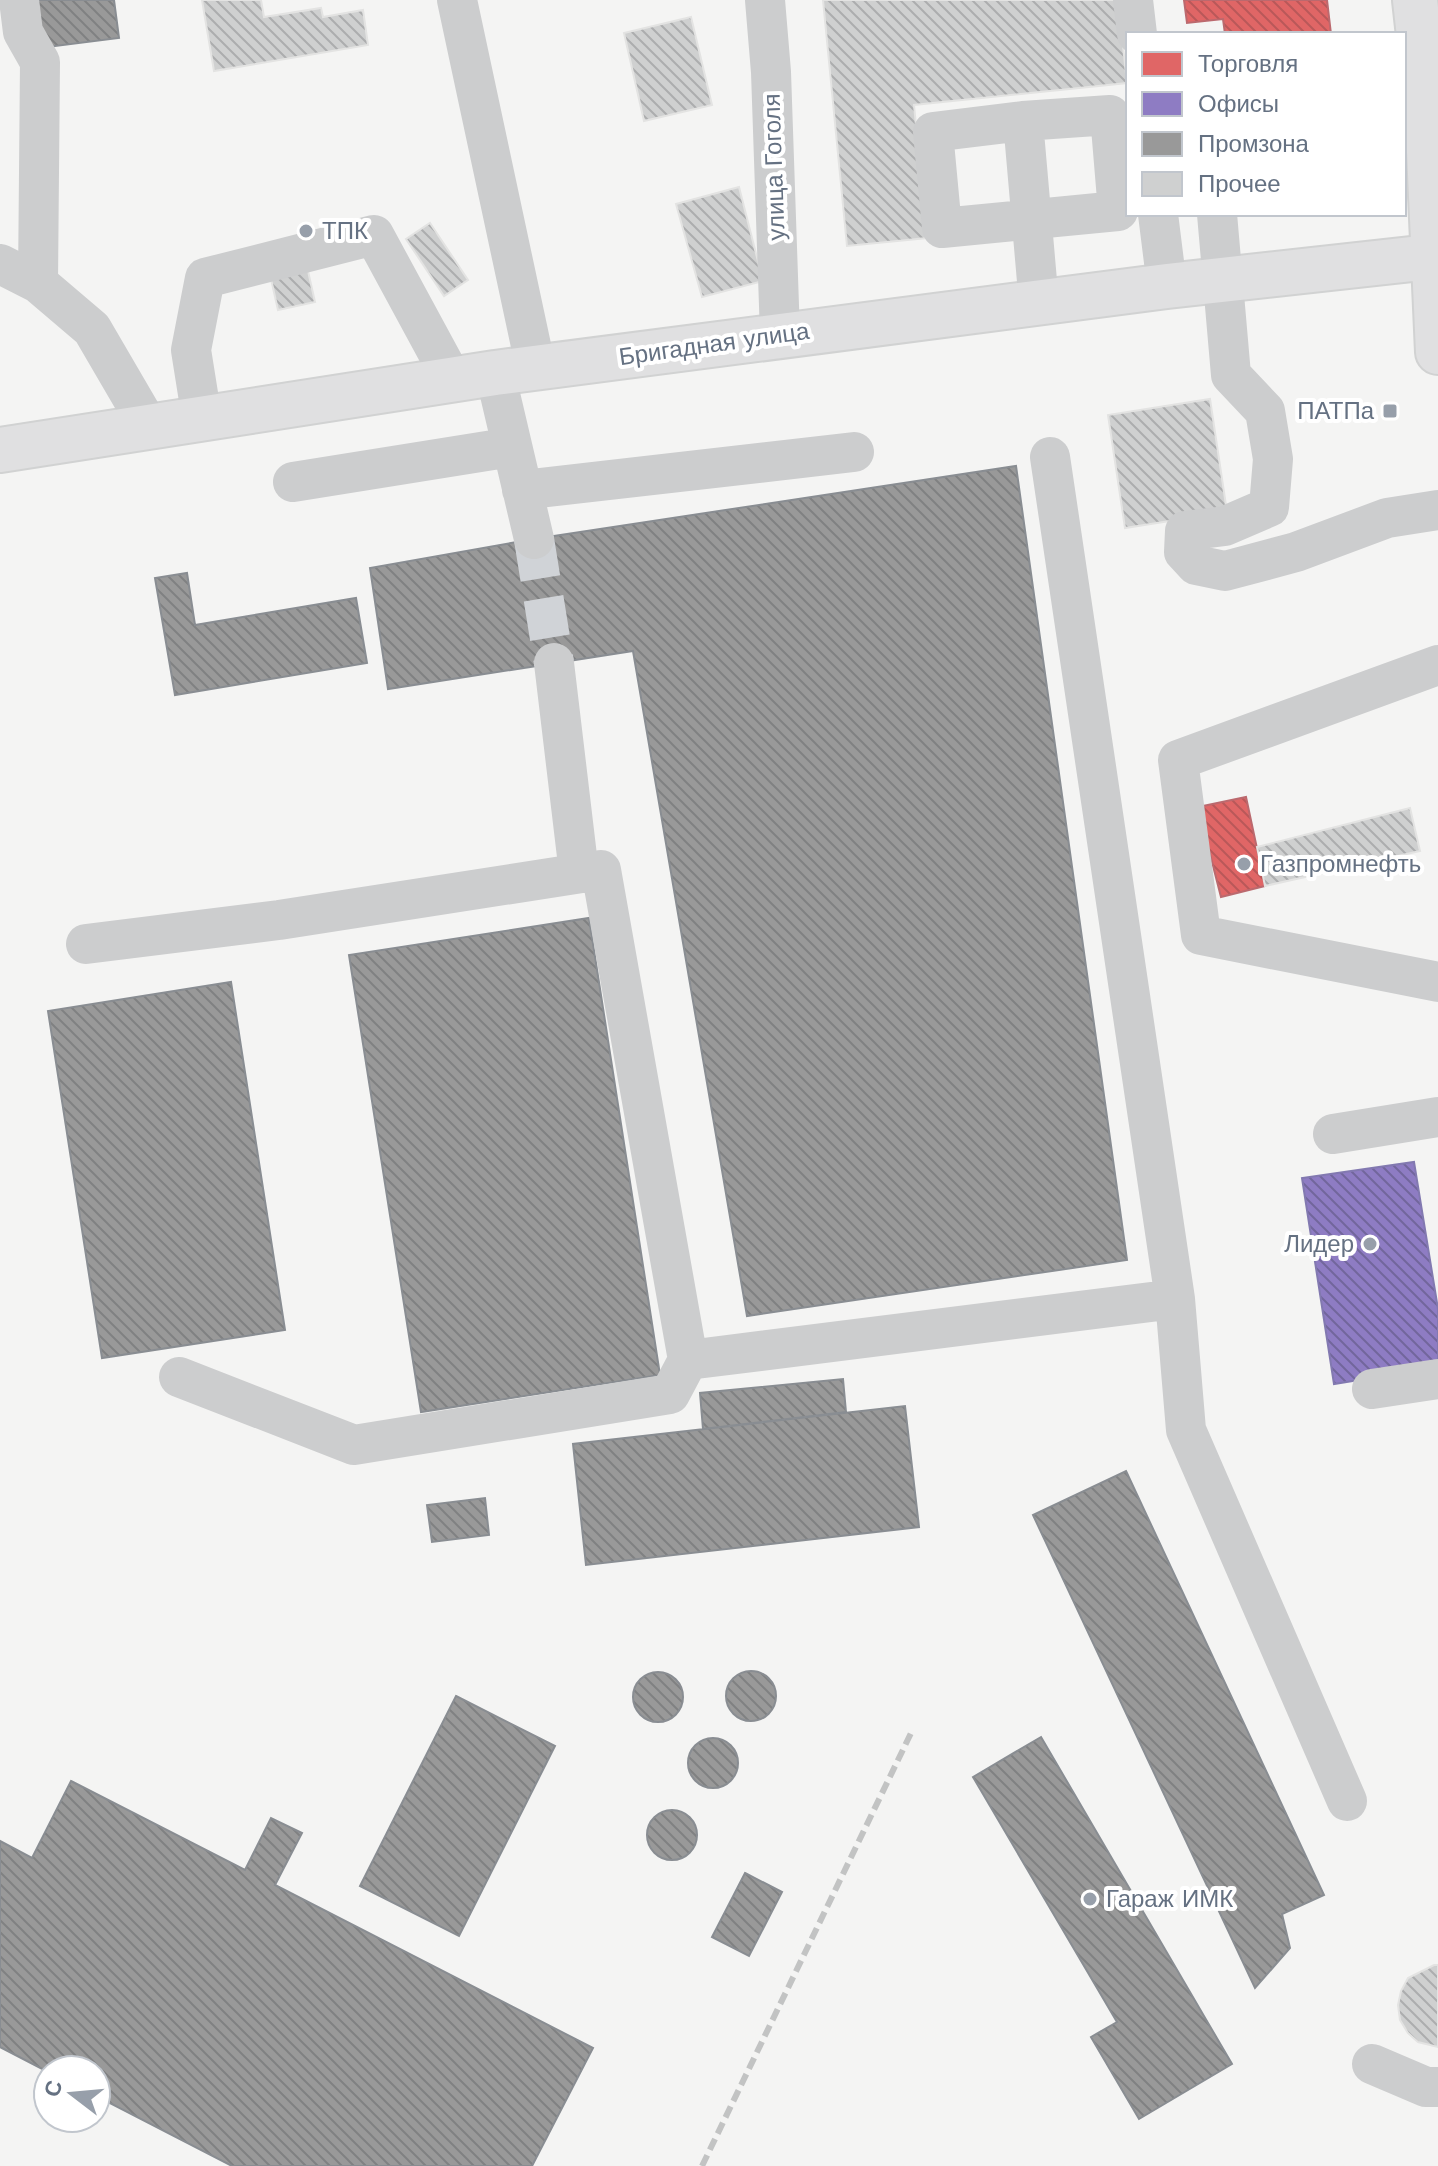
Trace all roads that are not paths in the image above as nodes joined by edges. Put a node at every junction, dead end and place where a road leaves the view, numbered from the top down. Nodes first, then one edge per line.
1 (19, 0) edge
2 (457, 0) edge
3 (765, 0) edge
4 (1133, 0) edge
5 (1415, 0) edge
6 (1137, 32) edge
7 (1432, 106) edge
8 (1023, 121) junction
9 (1158, 216) edge
10 (1217, 216) edge
11 (1031, 218) junction
12 (1436, 258) edge
13 (0, 264) edge
14 (1222, 280) junction
15 (38, 283) junction
16 (1167, 286) junction
17 (1039, 304) junction
18 (780, 335) junction
19 (1438, 352) edge
20 (515, 371) junction
21 (452, 379) junction
22 (202, 419) junction
23 (148, 425) junction
24 (512, 447) junction
25 (0, 450) edge
26 (854, 452) dead end
27 (1050, 457) dead end
28 (293, 482) dead end
29 (522, 490) junction
30 (1438, 510) edge
31 (534, 539) tunnel mouth
32 (554, 663) tunnel mouth
33 (1438, 665) edge
34 (579, 873) junction
35 (86, 944) dead end
36 (1438, 982) edge
37 (1438, 1117) edge
38 (1333, 1134) dead end
39 (1175, 1299) junction
40 (688, 1360) junction
41 (179, 1377) dead end
42 (1438, 1379) edge
43 (1372, 1389) dead end
44 (1347, 1801) dead end
45 (1372, 2064) dead end
46 (1438, 2087) edge

1 - 15 street
2 - 20 street
3 - 18 street, улица Гоголя
4 - 6 street
5 - 7 main road
7 - 12 main road
8 - 11 street
8 - 11 street
8 - 11 street
9 - 16 street
10 - 14 street
11 - 17 street
12 - 14 main road, Бригадная улица
12 - 19 main road
13 - 15 street
14 - 16 main road, Бригадная улица
14 - 30 street
15 - 23 street
16 - 17 main road, Бригадная улица
17 - 18 main road, Бригадная улица
18 - 20 main road, Бригадная улица
20 - 21 main road, Бригадная улица
20 - 24 street
21 - 22 main road, Бригадная улица
21 - 22 street
22 - 23 main road, Бригадная улица
23 - 25 main road, Бригадная улица
24 - 28 street
24 - 29 street
26 - 29 street
27 - 39 street
29 - 31 street
32 - 34 street
33 - 36 street
34 - 35 street
34 - 40 street
37 - 38 street
39 - 40 street
39 - 44 street
40 - 41 street
42 - 43 street
45 - 46 street

